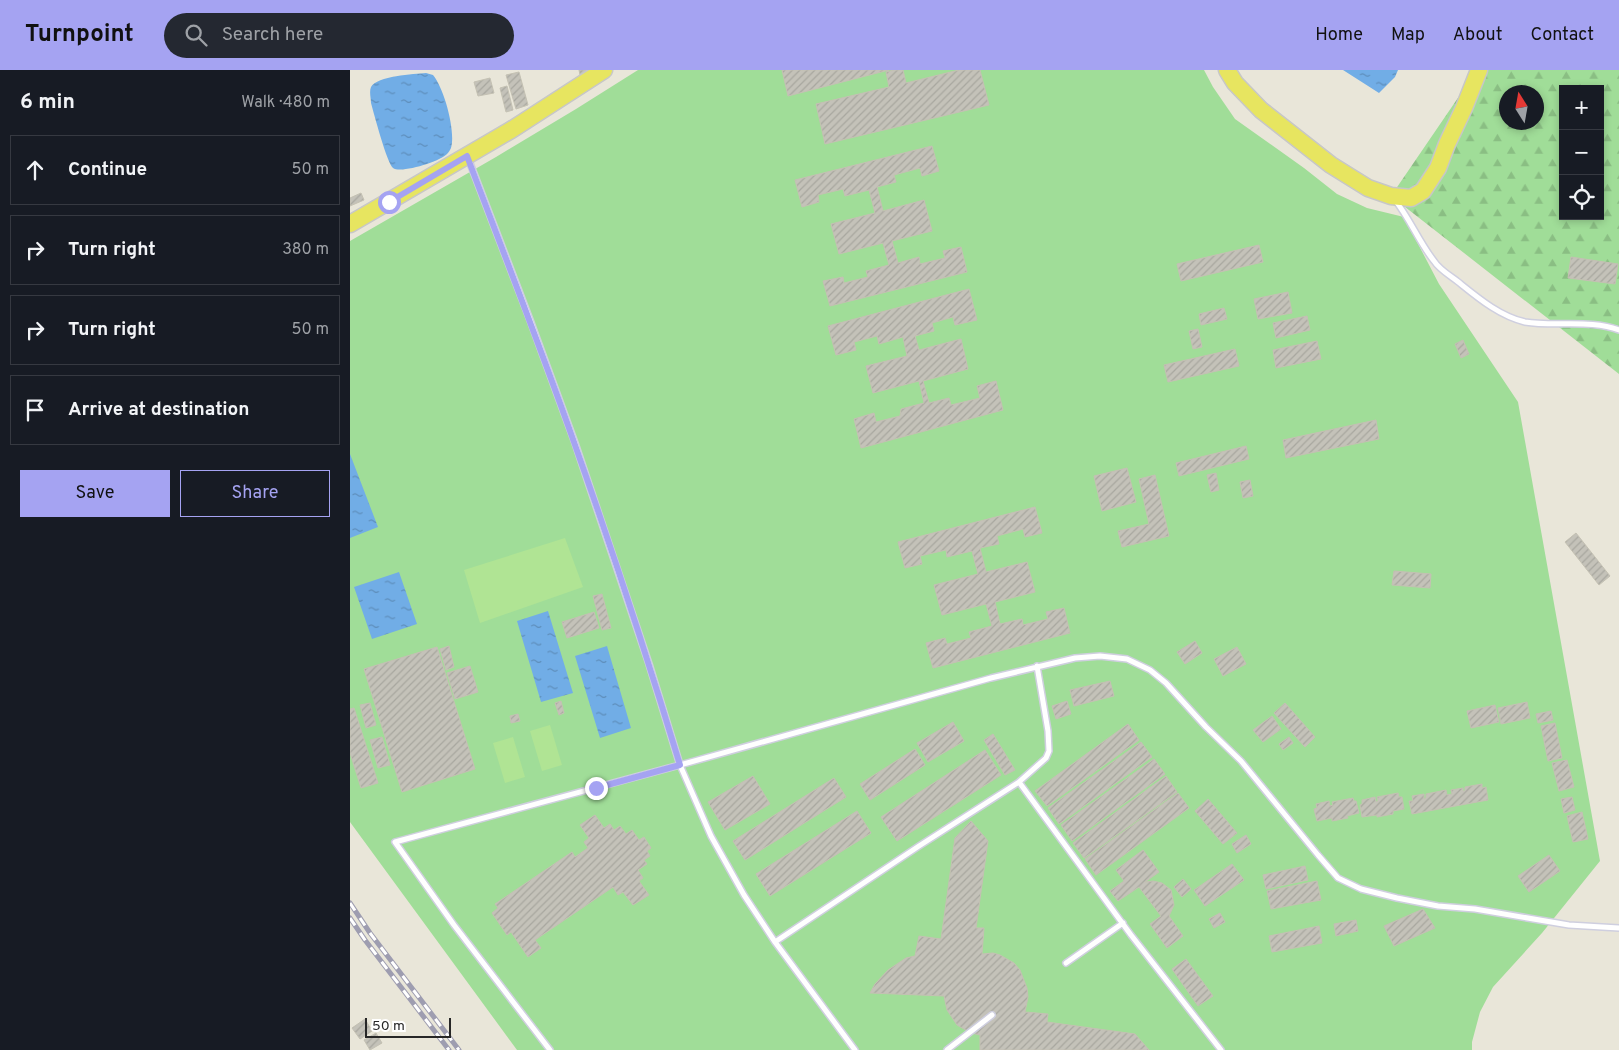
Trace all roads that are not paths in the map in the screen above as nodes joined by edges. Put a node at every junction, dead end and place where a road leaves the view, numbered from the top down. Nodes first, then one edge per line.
1 (604, 70) edge
2 (1227, 70) edge
3 (1479, 70) edge
4 (467, 156) junction
5 (1391, 196) junction
6 (350, 224) edge
7 (1619, 330) edge
8 (1037, 666) junction
9 (680, 765) junction
10 (1019, 782) junction
11 (1123, 923) junction
12 (1619, 928) edge
13 (774, 942) junction
14 (1066, 963) dead end
15 (992, 1015) dead end
16 (550, 1050) edge
17 (855, 1050) edge
18 (947, 1050) edge
19 (1221, 1050) edge

1 - 4 main road
2 - 5 main road
3 - 5 main road
4 - 6 main road
4 - 9 lane
5 - 7 lane
8 - 9 lane
8 - 10 lane
8 - 12 lane
9 - 13 lane
9 - 16 lane
10 - 11 lane
10 - 13 lane
11 - 14 lane
11 - 19 lane
13 - 17 lane
15 - 18 lane

